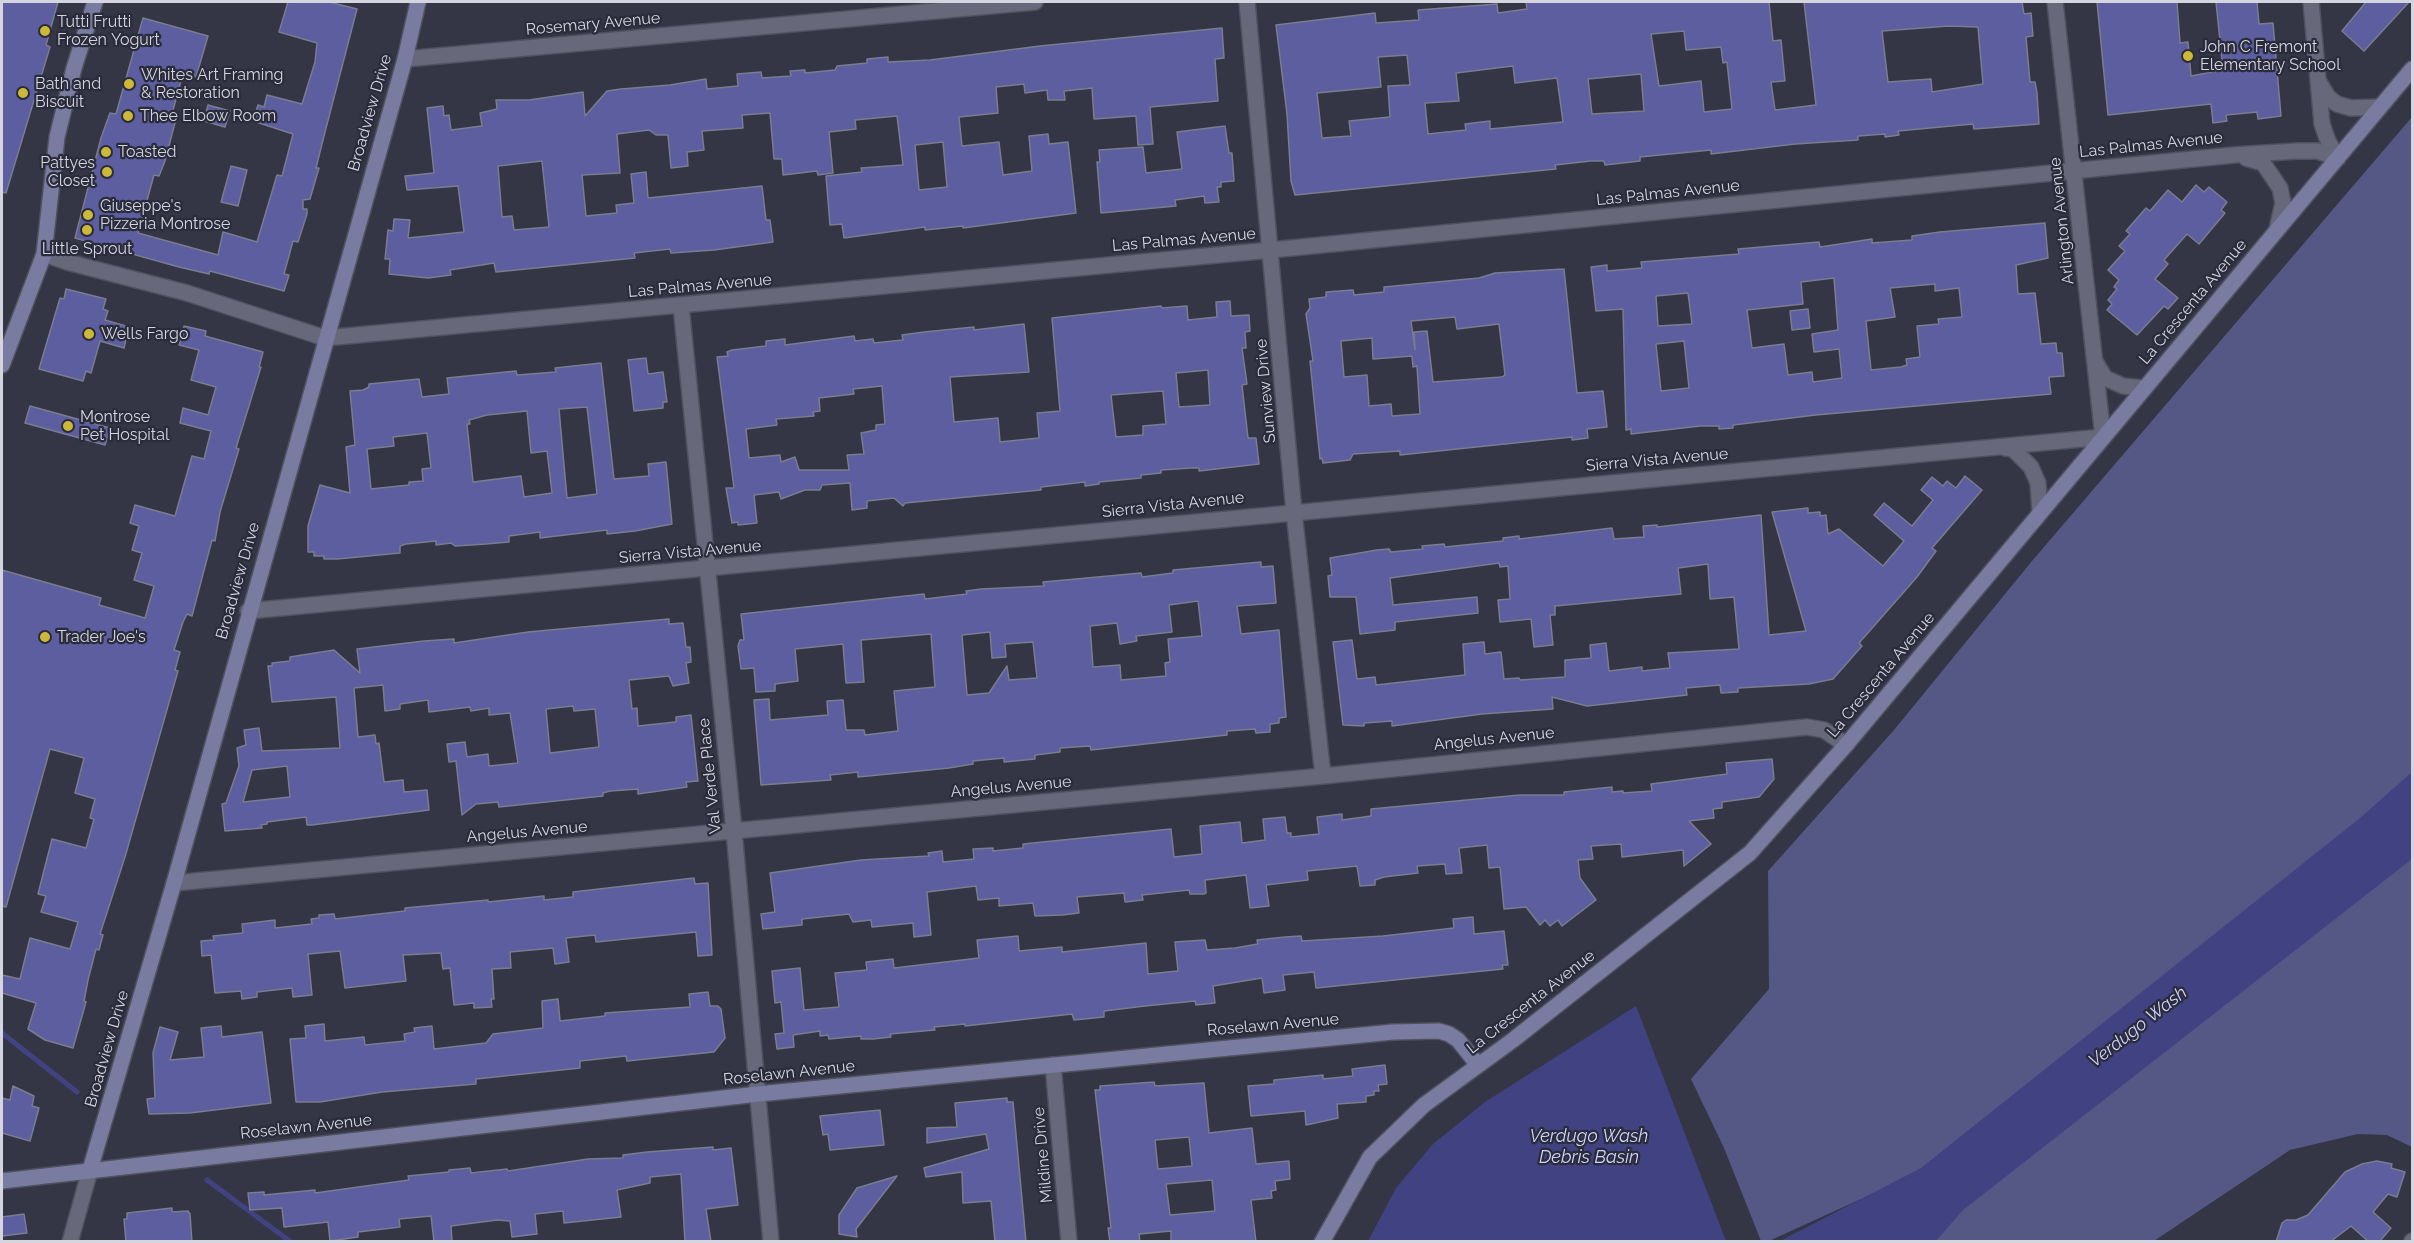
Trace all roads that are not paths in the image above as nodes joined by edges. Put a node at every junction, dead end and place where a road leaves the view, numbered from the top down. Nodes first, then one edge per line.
1 (95, 2) edge
2 (418, 2) edge
3 (1035, 2) edge
4 (1247, 2) edge
5 (2055, 2) edge
6 (2311, 2) edge
7 (405, 59) junction
8 (2412, 69) edge
9 (2318, 80) junction
10 (2380, 107) junction
11 (2234, 155) junction
12 (2338, 158) junction
13 (2075, 171) junction
14 (2277, 229) junction
15 (1271, 250) junction
16 (44, 254) junction
17 (681, 306) junction
18 (325, 338) junction
19 (2095, 361) junction
20 (2, 365) edge
21 (2143, 388) junction
22 (2103, 437) junction
23 (1999, 447) junction
24 (1294, 512) junction
25 (2040, 513) junction
26 (706, 569) junction
27 (248, 611) junction
28 (1846, 746) junction
29 (1323, 776) junction
30 (734, 831) junction
31 (174, 883) junction
32 (1053, 1065) junction
33 (1478, 1065) junction
34 (758, 1094) junction
35 (90, 1170) junction
36 (2, 1181) edge
37 (70, 1242) edge
38 (771, 1242) edge
39 (1069, 1242) edge
40 (1322, 1242) edge

1 - 16 street
2 - 7 street, Broadview Drive
3 - 7 street, Rosemary Avenue
4 - 15 street, Sunview Drive
5 - 13 street, Arlington Avenue
6 - 9 street
7 - 18 street, Broadview Drive
8 - 10 street, La Crescenta Avenue
9 - 10 street
9 - 12 street
10 - 12 street, La Crescenta Avenue
11 - 12 street, Las Palmas Avenue
11 - 13 street, Las Palmas Avenue
11 - 14 street
12 - 14 street, La Crescenta Avenue
13 - 15 street, Las Palmas Avenue
13 - 19 street, Arlington Avenue
14 - 21 street, La Crescenta Avenue
15 - 17 street, Las Palmas Avenue
15 - 24 street, Sunview Drive
16 - 18 street, Las Palmas Avenue
16 - 20 street
17 - 18 street, Las Palmas Avenue
17 - 26 street, Val Verde Place
18 - 27 street, Broadview Drive
19 - 21 street
19 - 22 street, Arlington Avenue
21 - 22 street, La Crescenta Avenue
22 - 23 street, Sierra Vista Avenue
22 - 25 street, La Crescenta Avenue
23 - 24 street, Sierra Vista Avenue
23 - 25 street
24 - 26 street, Sierra Vista Avenue
24 - 29 street, Sunview Drive
25 - 28 street, La Crescenta Avenue
26 - 27 street, Sierra Vista Avenue
26 - 30 street, Val Verde Place
27 - 31 street, Broadview Drive
28 - 29 street, Angelus Avenue
28 - 33 street, La Crescenta Avenue
29 - 30 street, Angelus Avenue
30 - 31 street, Angelus Avenue
30 - 34 street, Val Verde Place
31 - 35 street, Broadview Drive
32 - 33 street, Roselawn Avenue
32 - 34 street, Roselawn Avenue
32 - 39 street, Mildine Drive
33 - 40 street, La Crescenta Avenue
34 - 35 street, Roselawn Avenue
34 - 38 street, Val Verde Place
35 - 36 street, Roselawn Avenue
35 - 37 street

